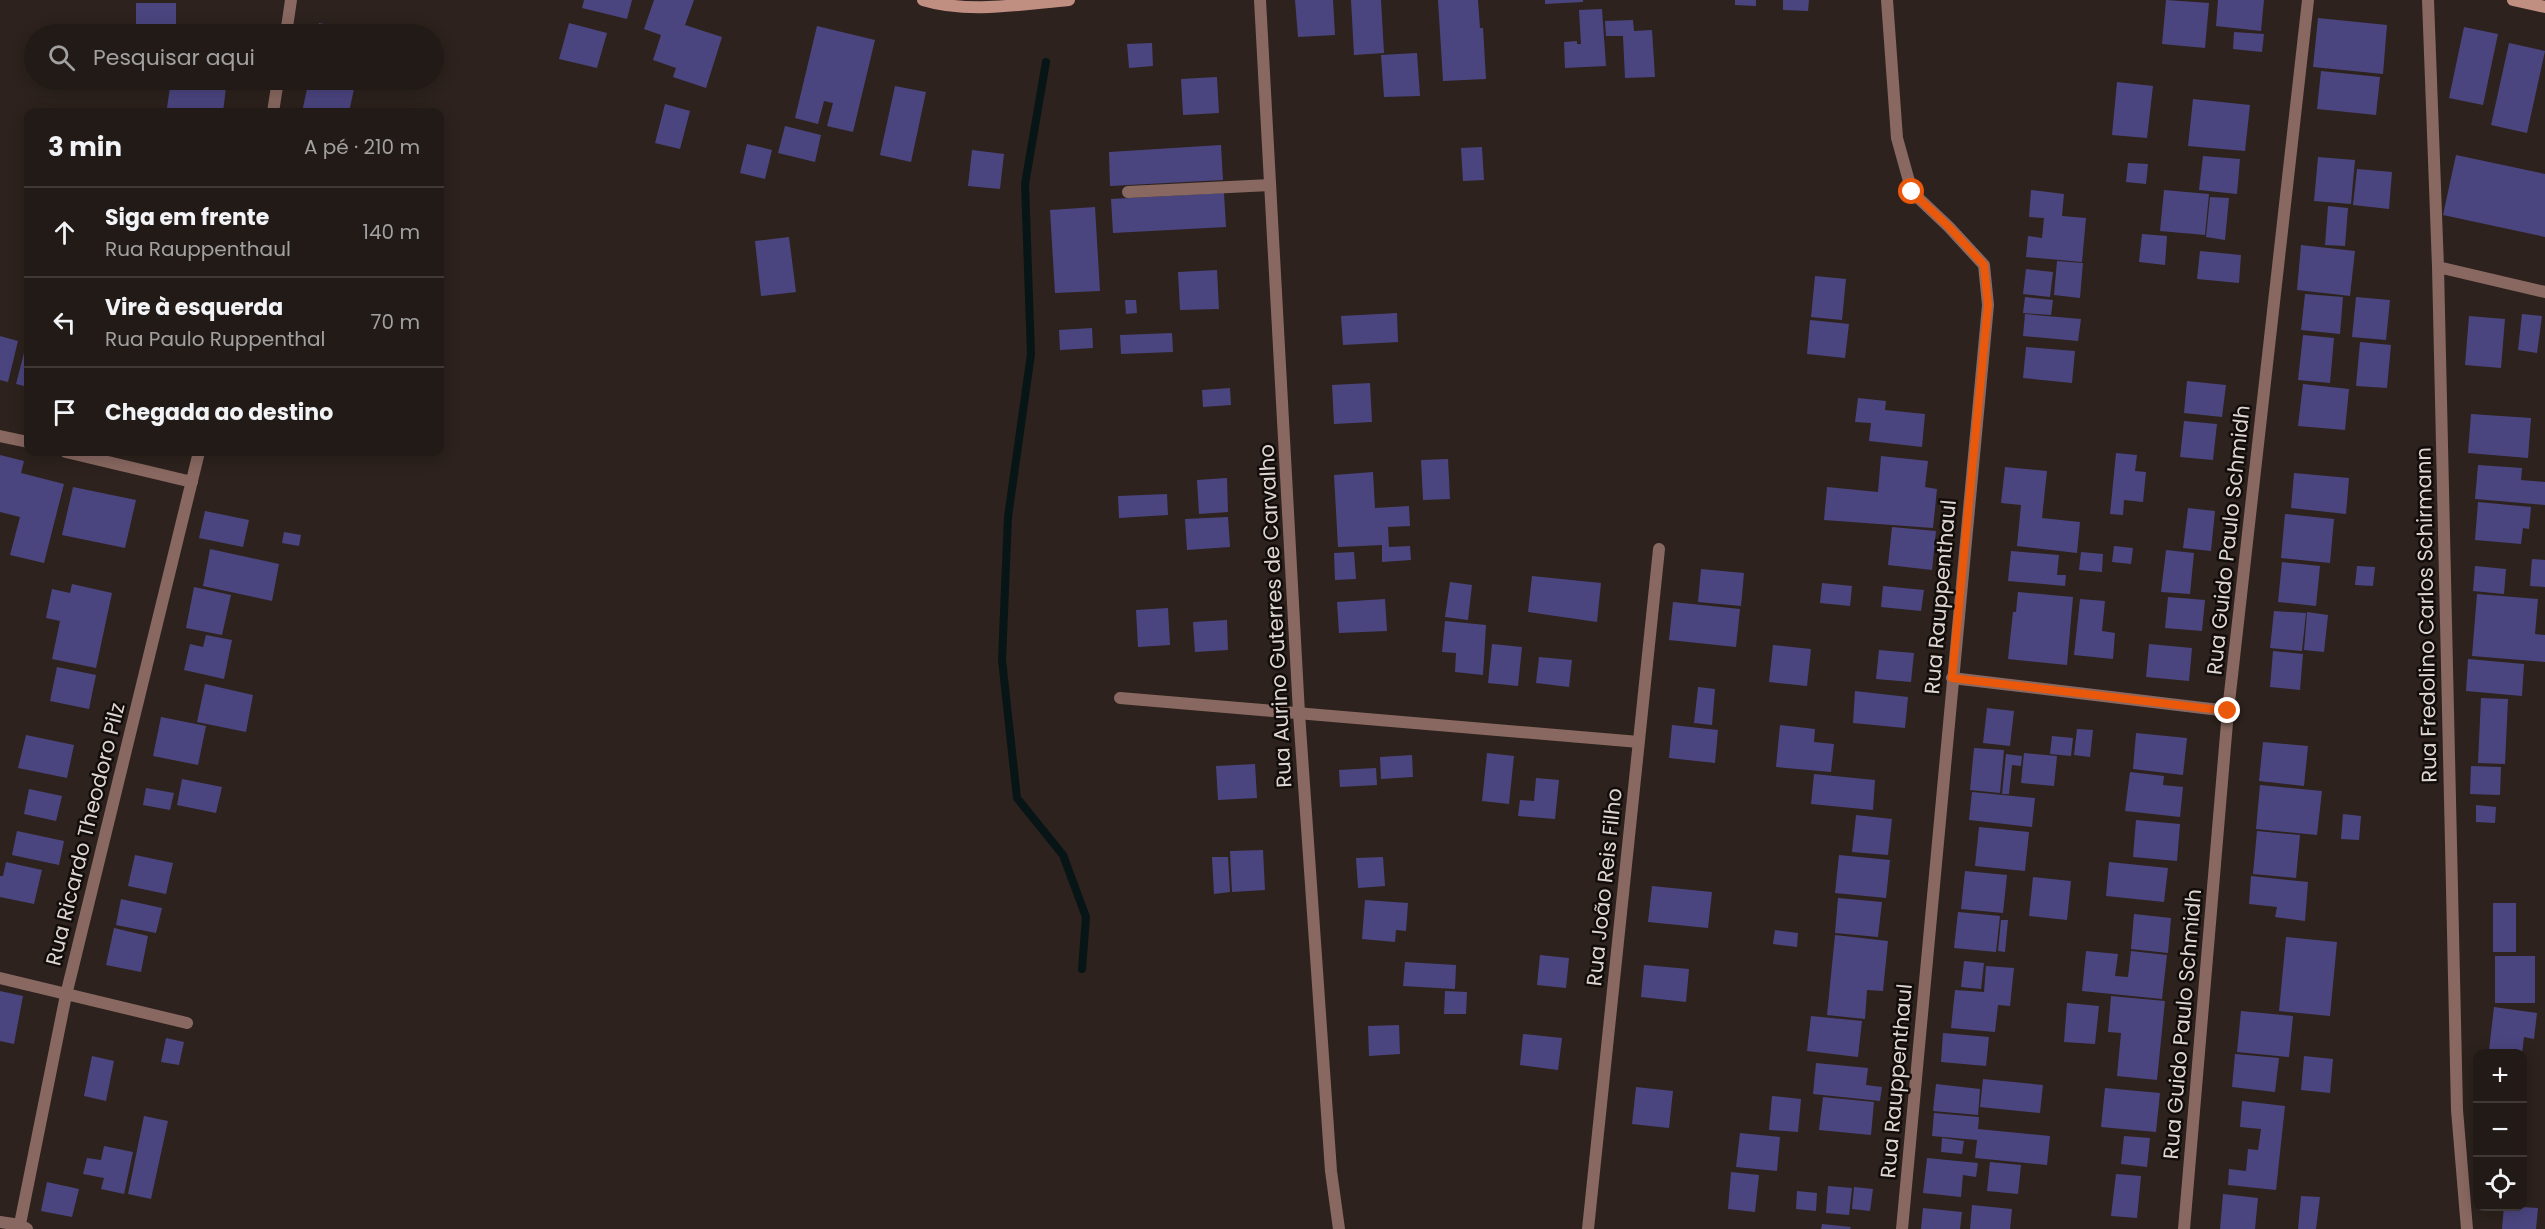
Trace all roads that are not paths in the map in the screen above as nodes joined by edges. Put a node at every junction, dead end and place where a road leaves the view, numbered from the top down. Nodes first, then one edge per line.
1 (291, 0) edge
2 (923, 0) edge
3 (1069, 0) edge
4 (1260, 0) edge
5 (1887, 0) edge
6 (2308, 0) edge
7 (2428, 0) edge
8 (2513, 0) edge
9 (2545, 7) edge
10 (287, 24) edge
11 (276, 90) edge
12 (274, 108) edge
13 (1270, 185) junction
14 (1128, 192) dead end
15 (2438, 267) junction
16 (2545, 292) edge
17 (0, 435) edge
18 (24, 441) edge
19 (83, 456) edge
20 (198, 456) edge
21 (192, 482) junction
22 (1659, 549) dead end
23 (1952, 678) junction
24 (1120, 698) dead end
25 (2228, 711) junction
26 (1299, 713) junction
27 (1639, 742) junction
28 (0, 978) edge
29 (66, 995) junction
30 (188, 1023) dead end
31 (0, 1222) edge
32 (22, 1228) edge
33 (1339, 1229) edge
34 (1588, 1229) edge
35 (1902, 1229) edge
36 (2184, 1229) edge
37 (2467, 1229) edge

1 - 10 street
2 - 3 main road
4 - 13 street, Rua Aurino Guterres de Carvalho
5 - 23 street, Rua Rauppenthaul
6 - 25 street, Rua Guido Paulo Schmidh
7 - 15 street, Rua Fredolino Carlos Schirmann
8 - 9 main road
11 - 12 street
13 - 14 street
13 - 26 street, Rua Aurino Guterres de Carvalho
15 - 16 street
15 - 37 street, Rua Fredolino Carlos Schirmann
17 - 18 street
19 - 21 street
20 - 21 street, Rua Ricardo Theodoro Pilz
21 - 29 street, Rua Ricardo Theodoro Pilz
22 - 27 street, Rua João Reis Filho
23 - 25 street
23 - 35 street, Rua Rauppenthaul
24 - 26 street
25 - 36 street, Rua Guido Paulo Schmidh
26 - 27 street
26 - 33 street, Rua Aurino Guterres de Carvalho
27 - 34 street, Rua João Reis Filho
28 - 29 street
29 - 30 street
29 - 32 street, Rua Ricardo Theodoro Pilz
31 - 32 street

